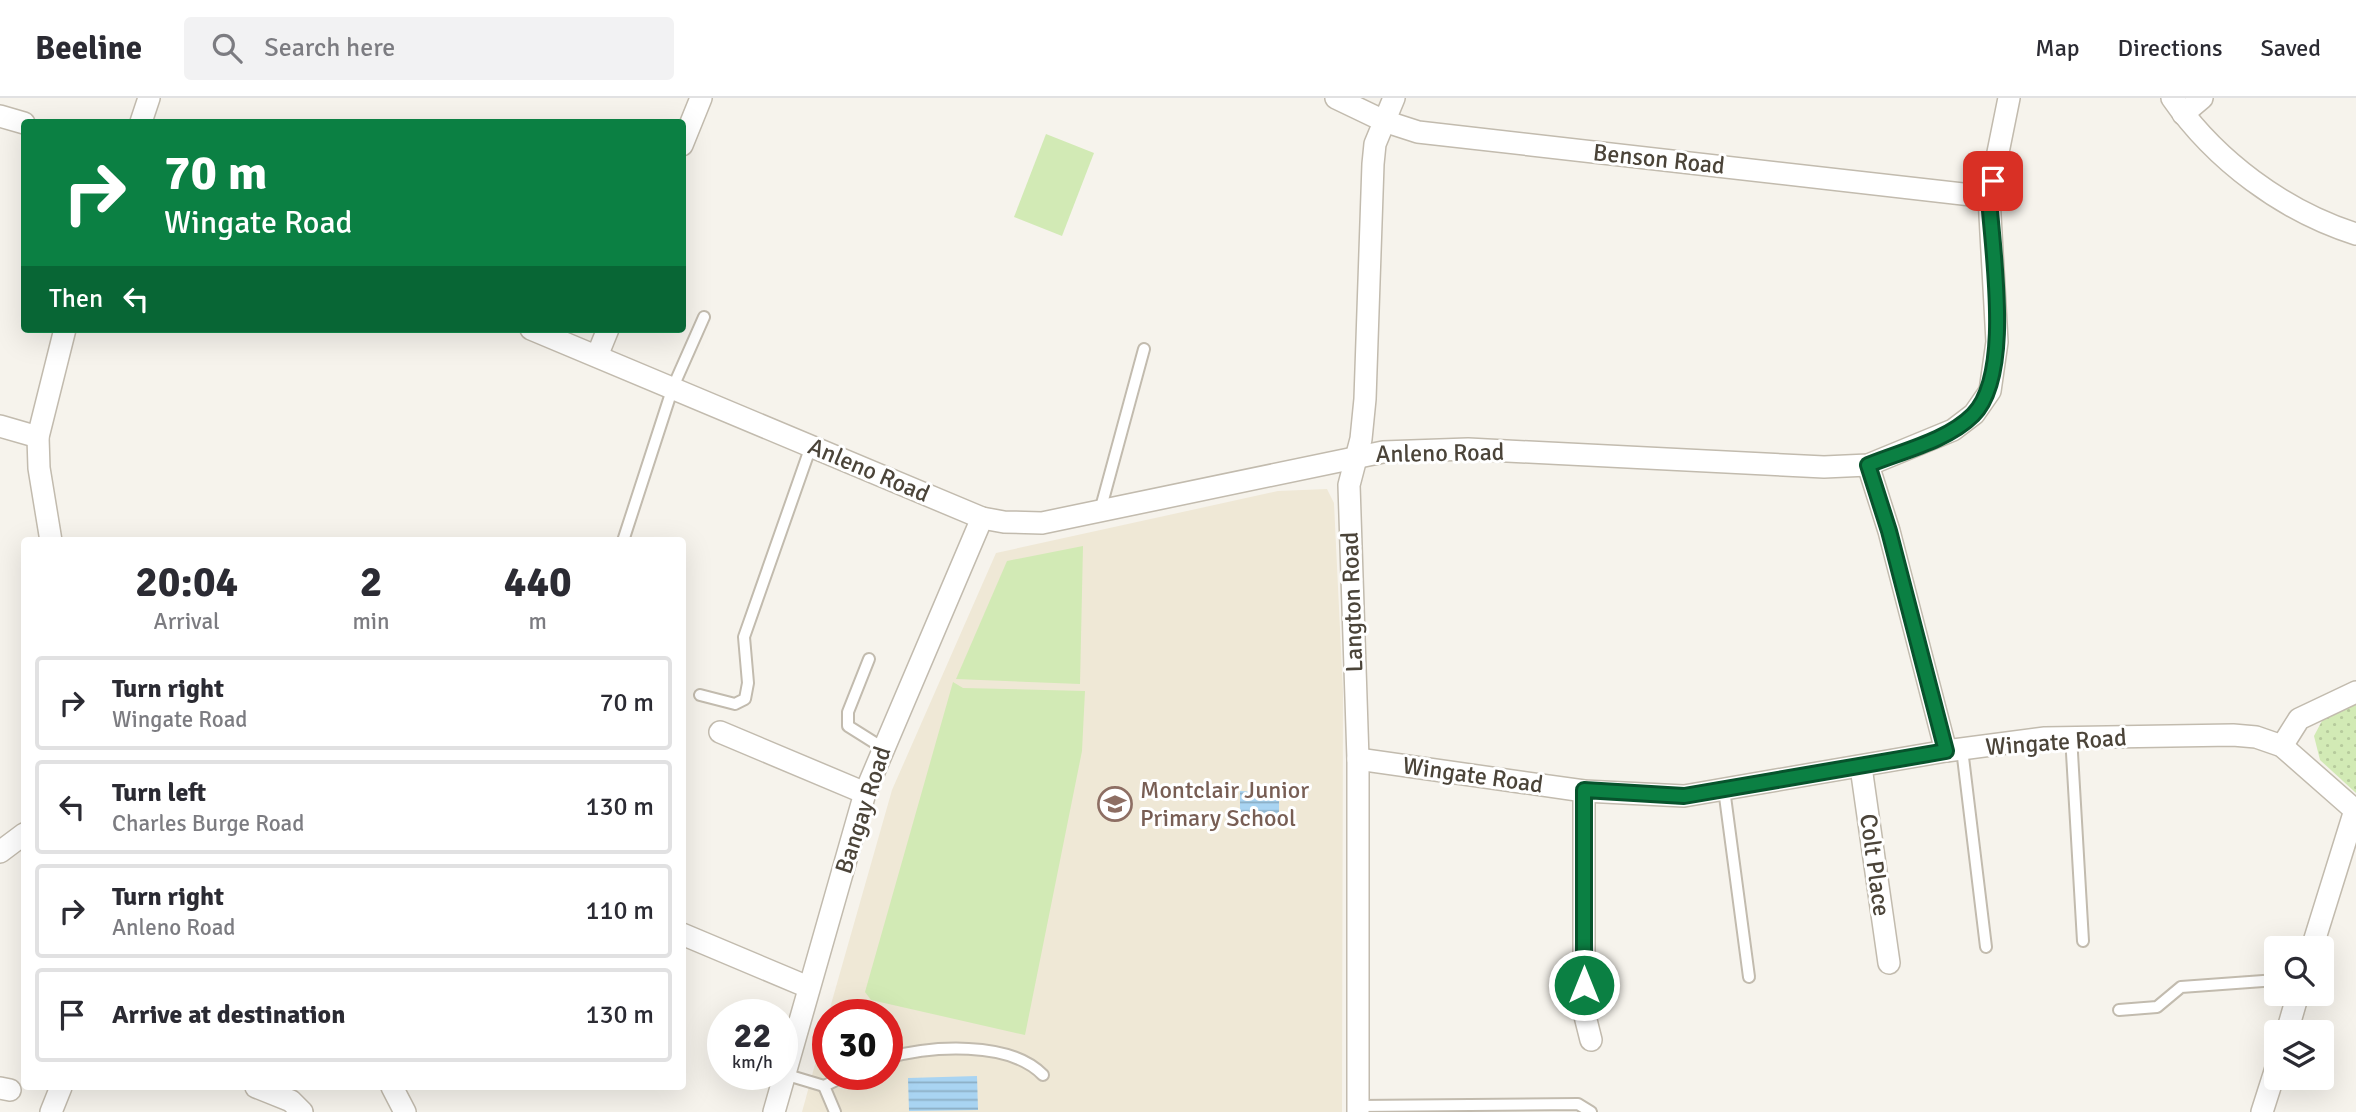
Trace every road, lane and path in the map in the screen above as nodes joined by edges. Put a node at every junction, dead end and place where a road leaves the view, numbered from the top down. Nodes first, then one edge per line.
1 (149, 98) edge
2 (701, 98) edge
3 (1336, 98) edge
4 (1394, 98) edge
5 (2009, 98) edge
6 (2202, 98) edge
7 (2177, 106) edge
8 (0, 116) edge
9 (142, 119) edge
10 (1384, 121) junction
11 (21, 122) edge
12 (686, 135) edge
13 (1989, 197) junction
14 (2356, 234) edge
15 (705, 317) dead end
16 (64, 333) edge
17 (541, 333) edge
18 (606, 333) edge
19 (1144, 349) dead end
20 (597, 356) junction
21 (673, 387) junction
22 (0, 426) edge
23 (38, 437) junction
24 (811, 446) junction
25 (1357, 456) junction
26 (1868, 465) junction
27 (1100, 511) junction
28 (982, 518) junction
29 (50, 537) edge
30 (624, 537) edge
31 (869, 659) dead end
32 (2356, 692) edge
33 (700, 695) dead end
34 (720, 732) dead end
35 (2071, 736) junction
36 (2281, 746) junction
37 (883, 748) junction
38 (1954, 750) junction
39 (1358, 759) junction
40 (1861, 767) junction
41 (1724, 789) junction
42 (1584, 790) junction
43 (865, 793) junction
44 (2356, 810) edge
45 (686, 936) edge
46 (2316, 936) edge
47 (2082, 941) dead end
48 (1986, 947) dead end
49 (1889, 964) dead end
50 (1749, 977) dead end
51 (2264, 981) edge
52 (808, 987) junction
53 (2119, 1010) dead end
54 (798, 1023) edge
55 (1591, 1040) dead end
56 (903, 1055) edge
57 (1043, 1074) dead end
58 (60, 1090) edge
59 (262, 1090) edge
60 (394, 1090) edge
61 (780, 1090) edge
62 (826, 1090) edge
63 (2269, 1090) edge
64 (282, 1099) edge
65 (1358, 1109) edge
66 (51, 1112) edge
67 (302, 1112) edge
68 (405, 1112) edge
69 (774, 1112) edge
70 (835, 1112) edge
71 (1591, 1112) edge
72 (2262, 1112) edge

1 - 9 street
2 - 12 street
3 - 10 street, Benson Road
4 - 10 street, Langton Road
5 - 13 street, Anleno Road
6 - 7 street
7 - 14 street
8 - 11 street
10 - 13 street, Benson Road
10 - 25 street, Langton Road
13 - 26 street, Anleno Road
15 - 21 lane
16 - 23 street
17 - 20 street, Anleno Road
18 - 20 street
19 - 27 lane
20 - 21 street, Anleno Road
21 - 24 street, Anleno Road
21 - 30 lane
22 - 23 street
23 - 29 street
24 - 28 street, Anleno Road
24 - 33 lane
25 - 26 street, Anleno Road
25 - 27 street, Anleno Road
25 - 39 street, Langton Road
26 - 38 street
27 - 28 street, Anleno Road
28 - 37 street, Bangay Road
31 - 37 lane
32 - 36 street
34 - 43 street
35 - 36 street, Wingate Road
35 - 38 street, Wingate Road
35 - 47 lane
36 - 44 street, Wingate Road
37 - 43 street, Bangay Road
38 - 40 street, Wingate Road
38 - 48 lane
39 - 42 street, Wingate Road
39 - 65 street, Langton Road
40 - 41 street, Wingate Road
40 - 49 street, Colt Place
41 - 42 street, Wingate Road
41 - 50 lane
42 - 55 street
43 - 52 street, Bangay Road
44 - 46 street
45 - 52 street
51 - 53 lane
52 - 54 street, Bangay Road
56 - 57 lane
58 - 66 street
59 - 64 street
60 - 68 street
61 - 69 street, Bangay Road
62 - 70 lane
63 - 72 street
64 - 67 street
65 - 71 lane

